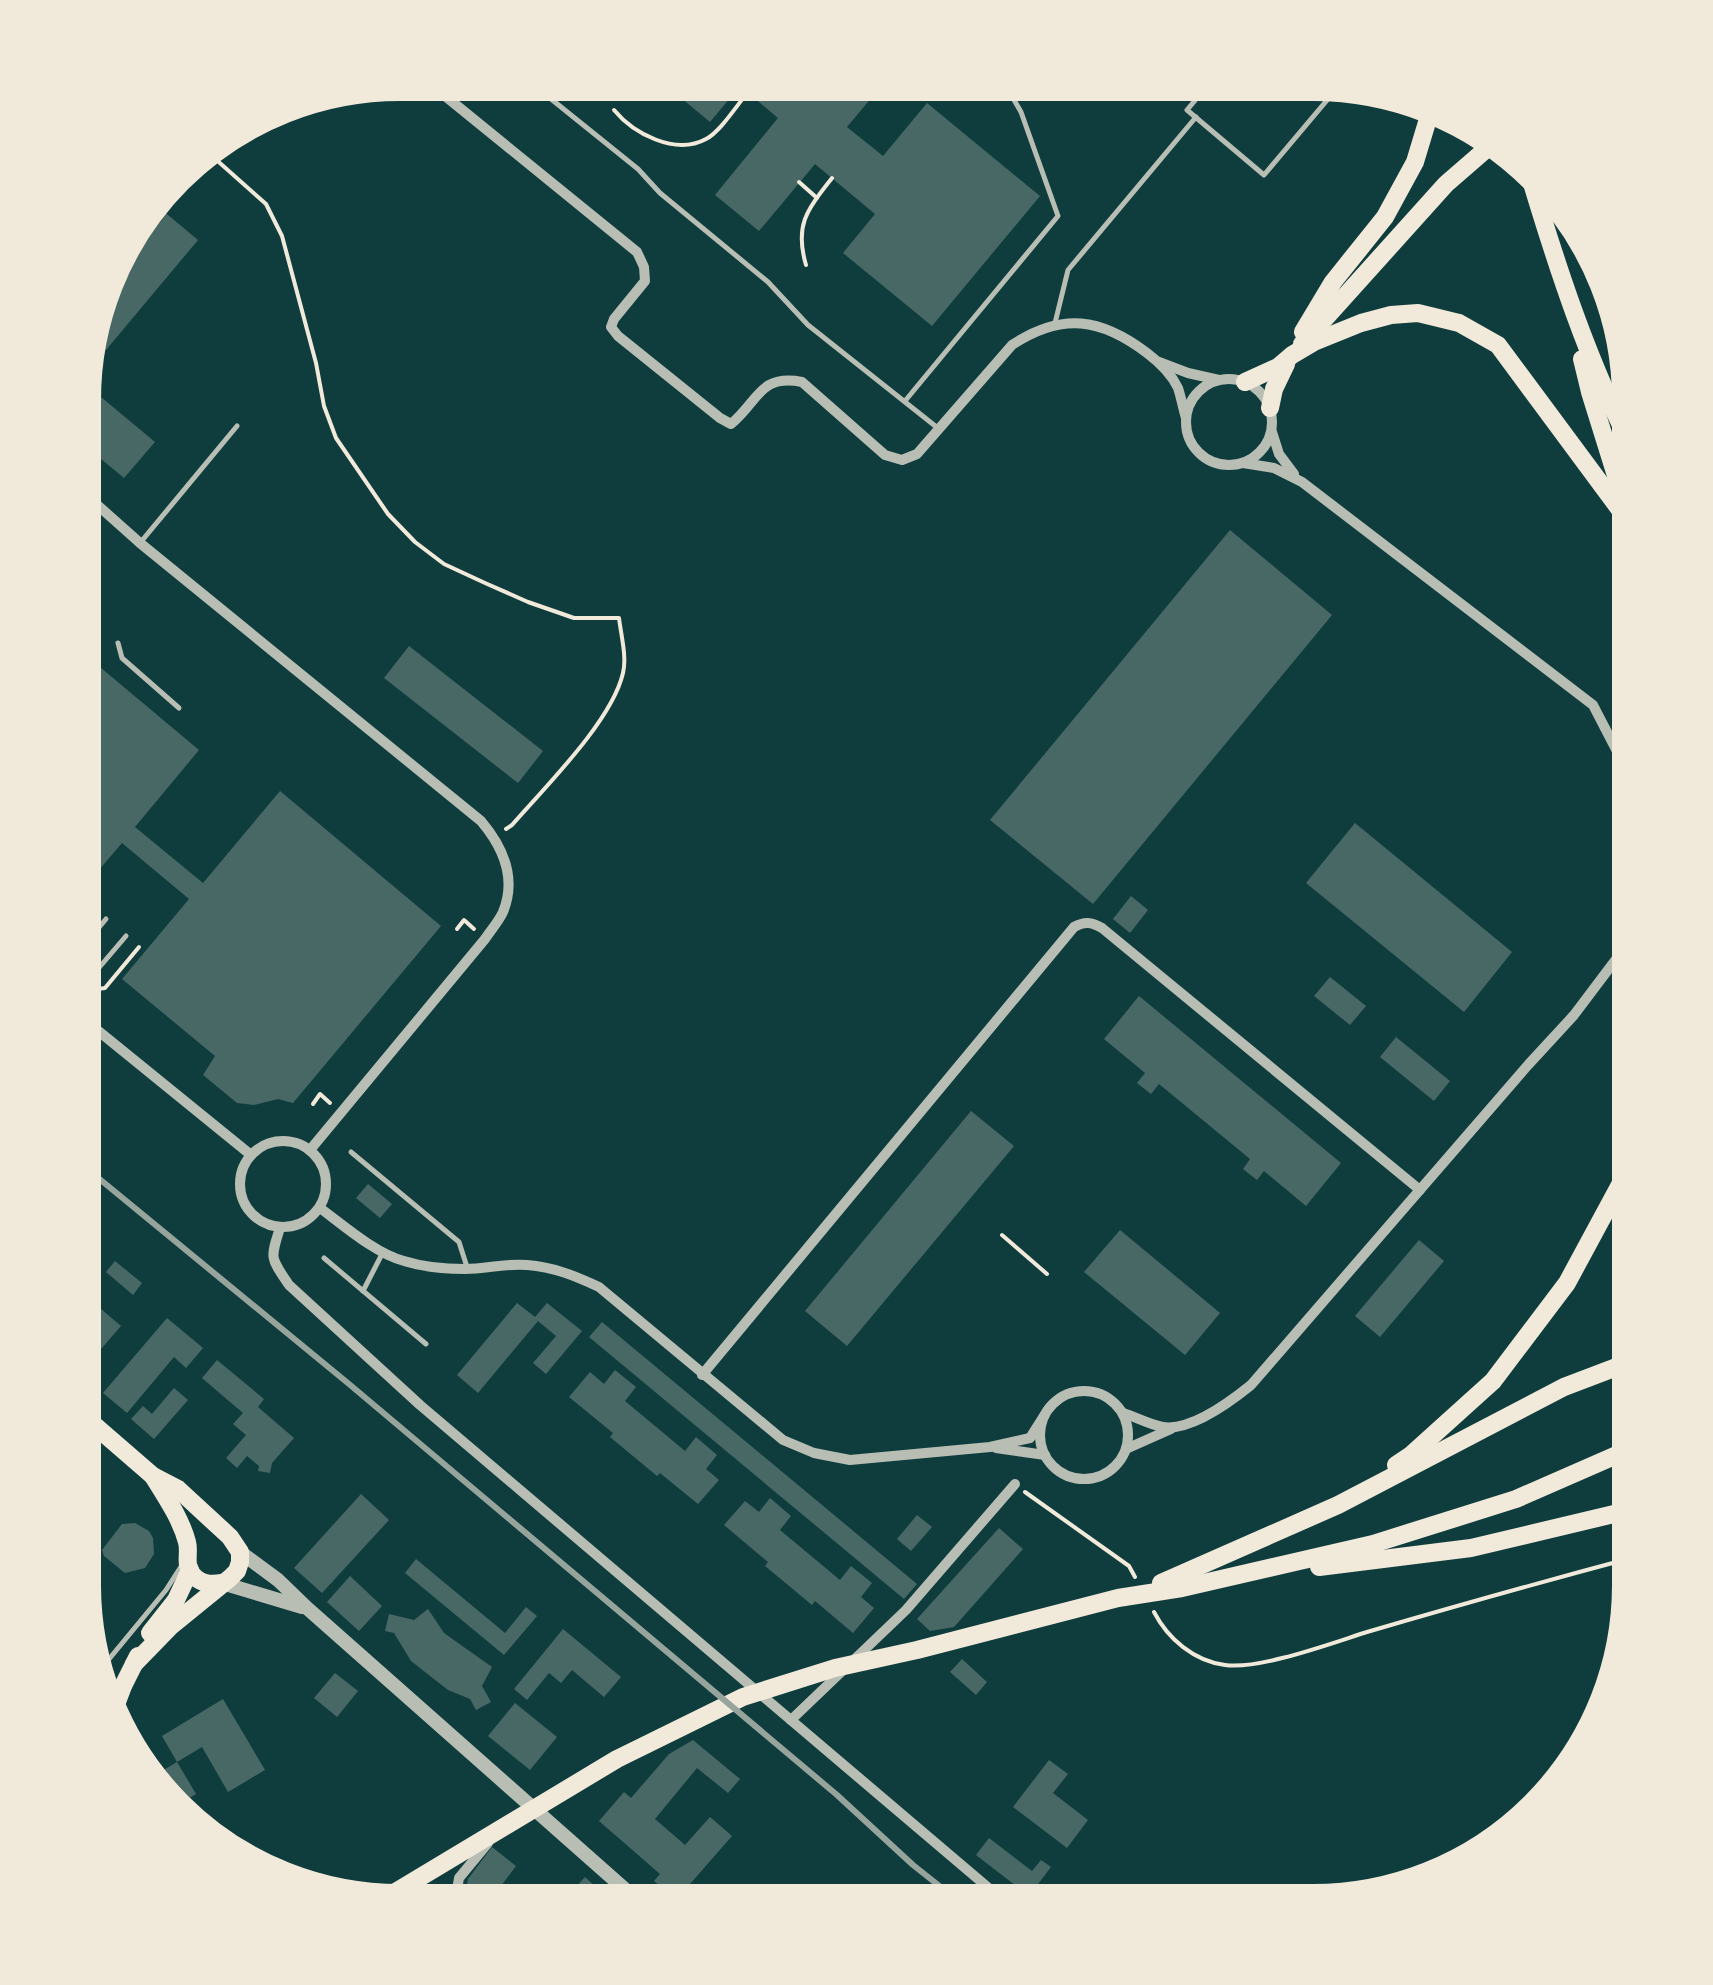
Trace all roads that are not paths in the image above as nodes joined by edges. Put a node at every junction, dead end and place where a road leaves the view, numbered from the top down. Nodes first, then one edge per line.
1 (1011, 95) edge
2 (1199, 95) edge
3 (445, 96) edge
4 (546, 96) edge
5 (1330, 96) edge
6 (1196, 117) junction
7 (1429, 118) edge
8 (1487, 149) edge
9 (1534, 190) edge
10 (1569, 300) junction
11 (1054, 326) junction
12 (1292, 355) junction
13 (1158, 362) junction
14 (1221, 380) junction
15 (1245, 382) junction
16 (906, 402) junction
17 (1270, 408) junction
18 (1618, 416) edge
19 (1186, 418) junction
20 (236, 426) dead end
21 (938, 429) junction
22 (1272, 431) junction
23 (1243, 463) junction
24 (1618, 478) edge
25 (1302, 482) junction
26 (95, 506) edge
27 (1618, 508) edge
28 (140, 543) junction
29 (118, 643) dead end
30 (179, 708) dead end
31 (1618, 753) edge
32 (106, 919) dead end
33 (95, 932) edge
34 (126, 936) dead end
35 (1618, 957) edge
36 (95, 972) edge
37 (95, 1028) edge
38 (310, 1150) junction
39 (351, 1152) dead end
40 (251, 1155) junction
41 (1420, 1190) junction
42 (1617, 1190) edge
43 (320, 1208) junction
44 (280, 1228) junction
45 (384, 1252) junction
46 (324, 1258) dead end
47 (467, 1269) junction
48 (363, 1291) junction
49 (426, 1344) dead end
50 (1617, 1367) edge
51 (702, 1375) junction
52 (1123, 1413) junction
53 (1044, 1416) junction
54 (1184, 1423) junction
55 (95, 1426) edge
56 (990, 1447) junction
57 (1126, 1450) junction
58 (1045, 1455) junction
59 (1617, 1455) edge
60 (153, 1476) junction
61 (1015, 1484) road end
62 (1338, 1505) junction
63 (1617, 1514) edge
64 (224, 1533) junction
65 (240, 1552) junction
66 (188, 1558) junction
67 (1224, 1578) junction
68 (1180, 1582) junction
69 (222, 1584) junction
70 (307, 1608) junction
71 (105, 1664) edge
72 (134, 1664) junction
73 (117, 1699) edge
74 (791, 1720) junction
75 (526, 1802) junction
76 (402, 1889) edge
77 (458, 1889) edge
78 (625, 1889) edge
79 (991, 1889) edge

1 - 16 lane
2 - 6 lane
3 - 21 street
4 - 16 lane
5 - 6 lane
6 - 11 lane
7 - 12 main road
8 - 12 main road
9 - 10 main road
10 - 18 main road
10 - 24 main road
11 - 13 street
11 - 21 street
12 - 15 main road
12 - 17 main road
12 - 27 main road
13 - 14 street
13 - 19 street
14 - 15 street
14 - 19 street
15 - 17 street
16 - 21 lane
17 - 22 street
19 - 23 street
20 - 28 lane
22 - 23 street
22 - 25 street
23 - 25 street
25 - 31 street
26 - 28 street
28 - 38 street
29 - 30 lane
32 - 33 lane
34 - 36 lane
35 - 41 street
37 - 40 street
38 - 40 street
38 - 43 street
39 - 47 lane
40 - 44 street
41 - 51 street
41 - 54 street
42 - 62 main road
43 - 44 street
43 - 45 street
44 - 74 street
45 - 47 street
45 - 48 lane
46 - 48 lane
47 - 51 street
48 - 49 lane
50 - 62 main road
51 - 56 street
52 - 53 street
52 - 54 street
52 - 57 street
53 - 56 street
53 - 58 street
54 - 57 street
55 - 60 main road
56 - 58 street
57 - 58 street
59 - 67 main road
60 - 64 main road
60 - 66 main road
61 - 74 street
62 - 68 main road
63 - 67 main road
64 - 65 main road
64 - 66 main road
65 - 69 main road
65 - 70 street
66 - 69 main road
66 - 71 lane
66 - 72 main road
67 - 68 main road
68 - 76 main road
69 - 70 street
69 - 72 main road
70 - 75 street
72 - 73 main road
74 - 79 street
75 - 77 street
75 - 78 street

